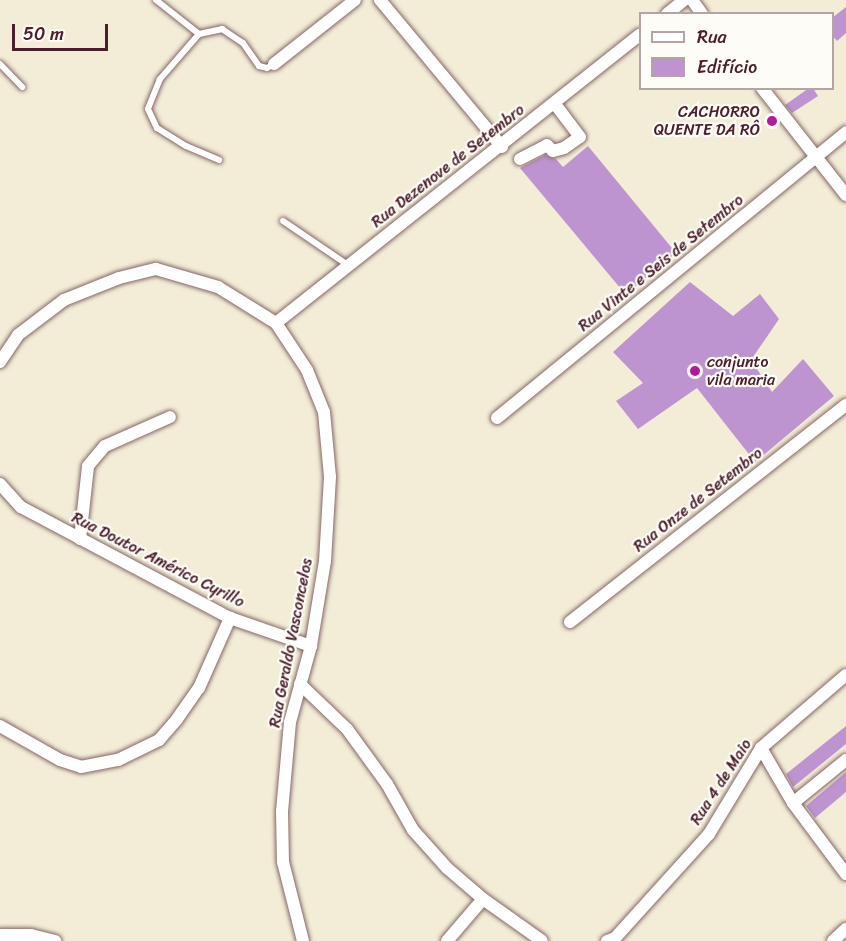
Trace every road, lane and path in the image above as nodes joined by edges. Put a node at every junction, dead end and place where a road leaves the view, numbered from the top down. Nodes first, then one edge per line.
1 (156, 0) edge
2 (355, 0) edge
3 (380, 0) edge
4 (684, 0) edge
5 (670, 12) edge
6 (199, 34) junction
7 (639, 36) edge
8 (0, 64) edge
9 (274, 64) joint
10 (22, 87) dead end
11 (764, 90) edge
12 (555, 104) junction
13 (846, 132) edge
14 (502, 147) junction
15 (816, 158) junction
16 (520, 159) dead end
17 (219, 160) dead end
18 (846, 195) edge
19 (283, 221) dead end
20 (348, 265) junction
21 (276, 323) junction
22 (0, 362) edge
23 (846, 405) edge
24 (170, 417) dead end
25 (497, 418) dead end
26 (0, 484) edge
27 (80, 538) junction
28 (231, 618) junction
29 (570, 622) dead end
30 (311, 646) junction
31 (846, 675) edge
32 (300, 684) junction
33 (0, 726) edge
34 (761, 748) junction
35 (846, 760) edge
36 (793, 803) junction
37 (846, 874) edge
38 (483, 898) junction
39 (846, 929) edge
40 (0, 935) edge
41 (55, 941) edge
42 (303, 941) edge
43 (447, 941) edge
44 (542, 941) edge
45 (608, 941) edge
46 (833, 941) edge

1 - 6 lane
2 - 9 street
3 - 14 street
4 - 5 street
6 - 9 lane
6 - 17 lane
7 - 12 street, Rua Dezenove de Setembro
8 - 10 lane
11 - 15 street
12 - 14 street, Rua Dezenove de Setembro
12 - 16 street
13 - 15 street, Rua Vinte e Seis de Setembro
14 - 20 street, Rua Dezenove de Setembro
15 - 18 street
15 - 25 street, Rua Vinte e Seis de Setembro
19 - 20 lane
20 - 21 street, Rua Dezenove de Setembro
21 - 22 street, Rua Geraldo Vasconcelos
21 - 30 street, Rua Geraldo Vasconcelos
23 - 29 street, Rua Onze de Setembro
24 - 27 street
26 - 27 street, Rua Doutor Américo Cyrillo
27 - 28 street, Rua Doutor Américo Cyrillo
28 - 30 street, Rua Doutor Américo Cyrillo
28 - 33 street
30 - 32 street, Rua Geraldo Vasconcelos
31 - 34 street, Rua 4 de Maio
32 - 38 street
32 - 42 street, Rua Geraldo Vasconcelos
34 - 36 street
34 - 45 street, Rua 4 de Maio
35 - 36 street
36 - 37 street
38 - 43 street
38 - 44 street
39 - 46 street
40 - 41 street

